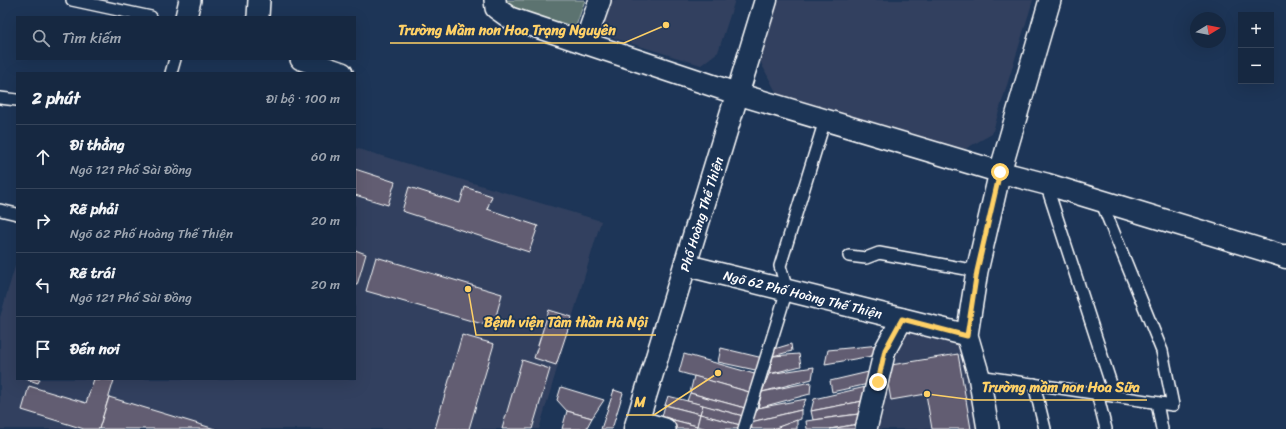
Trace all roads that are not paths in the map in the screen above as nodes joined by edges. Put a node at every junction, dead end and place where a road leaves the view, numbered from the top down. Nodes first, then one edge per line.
1 (72, 0) edge
2 (190, 0) edge
3 (259, 0) edge
4 (495, 0) edge
5 (600, 0) edge
6 (766, 0) edge
7 (1050, 0) edge
8 (146, 16) edge
9 (186, 16) edge
10 (258, 16) edge
11 (586, 43) junction
12 (175, 60) edge
13 (304, 60) edge
14 (171, 72) edge
15 (339, 72) edge
16 (738, 94) junction
17 (0, 98) edge
18 (16, 100) edge
19 (825, 120) junction
20 (1000, 172) junction
21 (1046, 184) junction
22 (1101, 201) junction
23 (0, 210) edge
24 (16, 214) edge
25 (849, 256) dead end
26 (1286, 257) edge
27 (685, 265) junction
28 (977, 271) junction
29 (787, 290) junction
30 (902, 319) junction
31 (967, 336) junction
32 (979, 376) junction
33 (1034, 384) junction
34 (1097, 393) junction
35 (1115, 396) junction
36 (1157, 403) junction
37 (636, 425) edge
38 (665, 429) edge
39 (744, 429) edge
40 (866, 429) edge
41 (988, 429) edge
42 (1045, 429) edge
43 (1106, 429) edge
44 (1162, 429) edge

1 - 8 lane
2 - 9 street
3 - 10 street
4 - 11 street
5 - 11 street
6 - 16 street, Phố Hoàng Thế Thiện
7 - 20 street
11 - 16 street
12 - 14 lane
13 - 15 street
16 - 19 street
16 - 27 street, Phố Hoàng Thế Thiện
17 - 18 lane
19 - 20 street
19 - 29 lane
20 - 21 street
20 - 28 street
21 - 22 street
21 - 35 lane
22 - 26 street
22 - 36 lane
23 - 24 lane
25 - 28 lane
27 - 29 street, Ngõ 62 Phố Hoàng Thế Thiện
27 - 37 street, Phố Hoàng Thế Thiện
28 - 31 street
29 - 30 street, Ngõ 62 Phố Hoàng Thế Thiện
29 - 39 lane
30 - 31 street, Ngõ 62 Phố Hoàng Thế Thiện
30 - 40 street
31 - 32 street
32 - 33 lane
32 - 41 street
33 - 34 lane
33 - 42 lane
34 - 35 lane
34 - 43 lane
35 - 36 lane
36 - 44 lane
37 - 38 street

